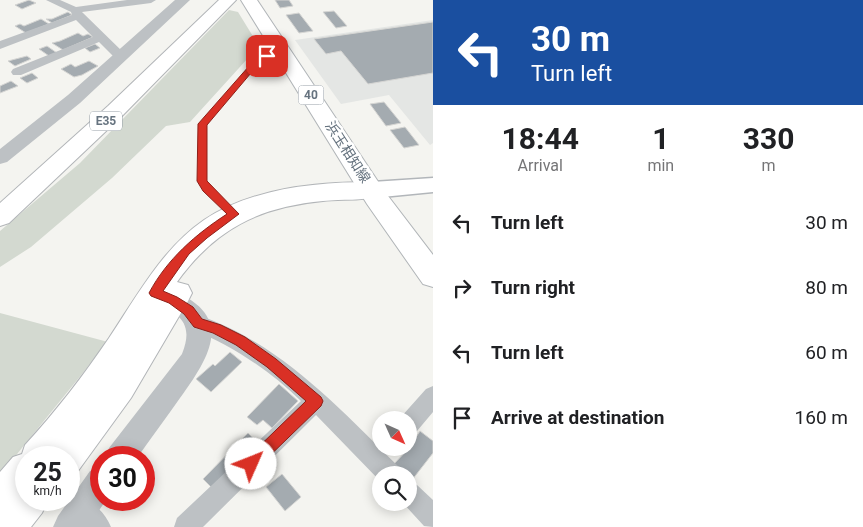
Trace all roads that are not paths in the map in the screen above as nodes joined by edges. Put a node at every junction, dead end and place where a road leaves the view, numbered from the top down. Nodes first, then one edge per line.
1 (50, 0) edge
2 (151, 0) edge
3 (183, 0) edge
4 (228, 0) edge
5 (249, 0) edge
6 (73, 8) edge
7 (208, 20) junction
8 (100, 38) junction
9 (0, 45) edge
10 (283, 52) junction
11 (121, 57) junction
12 (17, 72) dead end
13 (0, 158) edge
14 (433, 184) edge
15 (374, 194) junction
16 (433, 194) edge
17 (0, 199) edge
18 (234, 214) junction
19 (0, 217) edge
20 (433, 276) edge
21 (164, 296) junction
22 (198, 323) junction
23 (433, 396) edge
24 (316, 401) junction
25 (418, 414) edge
26 (47, 446) edge
27 (74, 446) edge
28 (128, 446) edge
29 (384, 461) edge
30 (15, 483) edge
31 (0, 500) edge
32 (417, 501) edge
33 (90, 506) edge
34 (20, 511) edge
35 (433, 518) edge
36 (83, 521) edge
37 (6, 527) edge
38 (186, 527) edge

1 - 6 street
2 - 6 street
3 - 11 street
4 - 7 main road, E35
5 - 10 main road, 浜玉相知線 / 40
6 - 8 street
6 - 9 street
7 - 17 main road, E35
7 - 19 main road, E35
8 - 11 street
8 - 12 street
10 - 15 main road, 浜玉相知線 / 40
10 - 18 lane
11 - 13 street
14 - 15 main road
15 - 16 main road
15 - 18 main road
15 - 20 main road, 浜玉相知線 / 40
15 - 21 main road
18 - 21 main road
21 - 22 street
21 - 26 main road
21 - 27 main road
22 - 24 street
22 - 28 street
23 - 25 street
24 - 29 street
24 - 38 street
30 - 31 main road
32 - 35 street
33 - 36 street
34 - 37 main road

